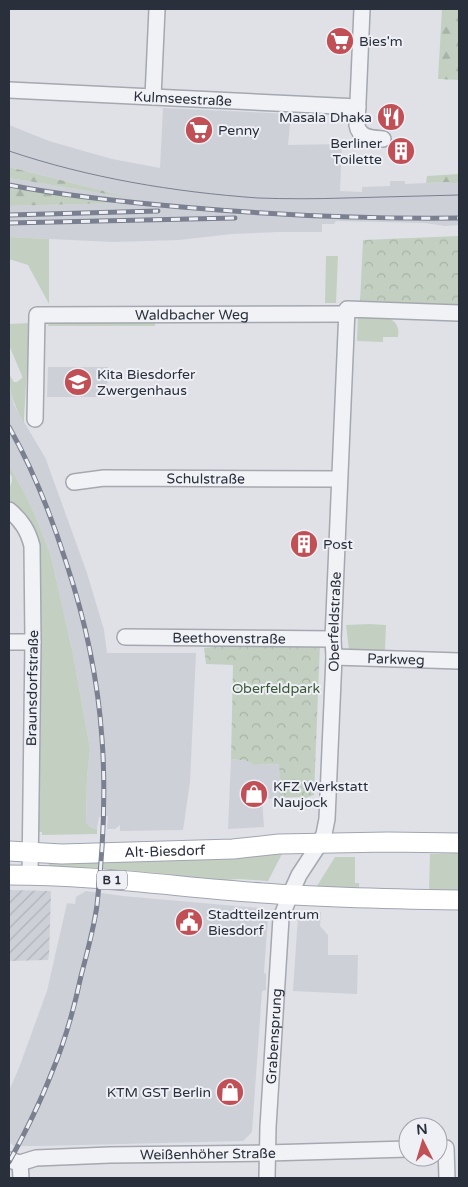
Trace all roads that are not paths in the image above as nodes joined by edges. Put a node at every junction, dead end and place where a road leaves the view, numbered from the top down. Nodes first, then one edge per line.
1 (157, 9) edge
2 (362, 9) edge
3 (9, 90) edge
4 (153, 97) junction
5 (358, 107) junction
6 (384, 139) dead end
7 (347, 311) junction
8 (459, 313) edge
9 (35, 418) dead end
10 (339, 478) junction
11 (74, 482) dead end
12 (9, 510) edge
13 (125, 638) dead end
14 (332, 639) junction
15 (9, 642) edge
16 (33, 642) junction
17 (334, 657) junction
18 (459, 661) edge
19 (459, 842) edge
20 (320, 843) junction
21 (9, 851) edge
22 (30, 852) junction
23 (9, 875) edge
24 (30, 875) junction
25 (290, 895) junction
26 (459, 900) edge
27 (398, 1149) edge
28 (267, 1153) junction
29 (16, 1167) edge
30 (266, 1178) edge

1 - 4 street
2 - 5 street
3 - 4 street, Kulmseestraße
4 - 5 street, Kulmseestraße
5 - 6 street
7 - 8 street, Waldbacher Weg
7 - 9 street, Waldbacher Weg
7 - 10 street, Oberfeldstraße
10 - 11 street, Schulstraße
10 - 14 street, Oberfeldstraße
12 - 16 street, Braunsdorfstraße
13 - 14 street, Beethovenstraße
14 - 17 street, Oberfeldstraße
15 - 16 street
16 - 22 street, Braunsdorfstraße
17 - 18 street, Parkweg
17 - 20 street, Oberfeldstraße
19 - 20 main road, Alt-Biesdorf / B 1
20 - 22 main road, Alt-Biesdorf / B 1
20 - 25 street
21 - 22 main road, Alt-Biesdorf / B 1
22 - 24 street, Braunsdorfstraße
23 - 24 main road, B 1
24 - 25 main road, B 1
25 - 26 main road, B 1
25 - 28 street, Grabensprung
27 - 28 street, Weißenhöher Straße
28 - 29 street, Weißenhöher Straße
28 - 30 street, Grabensprung

